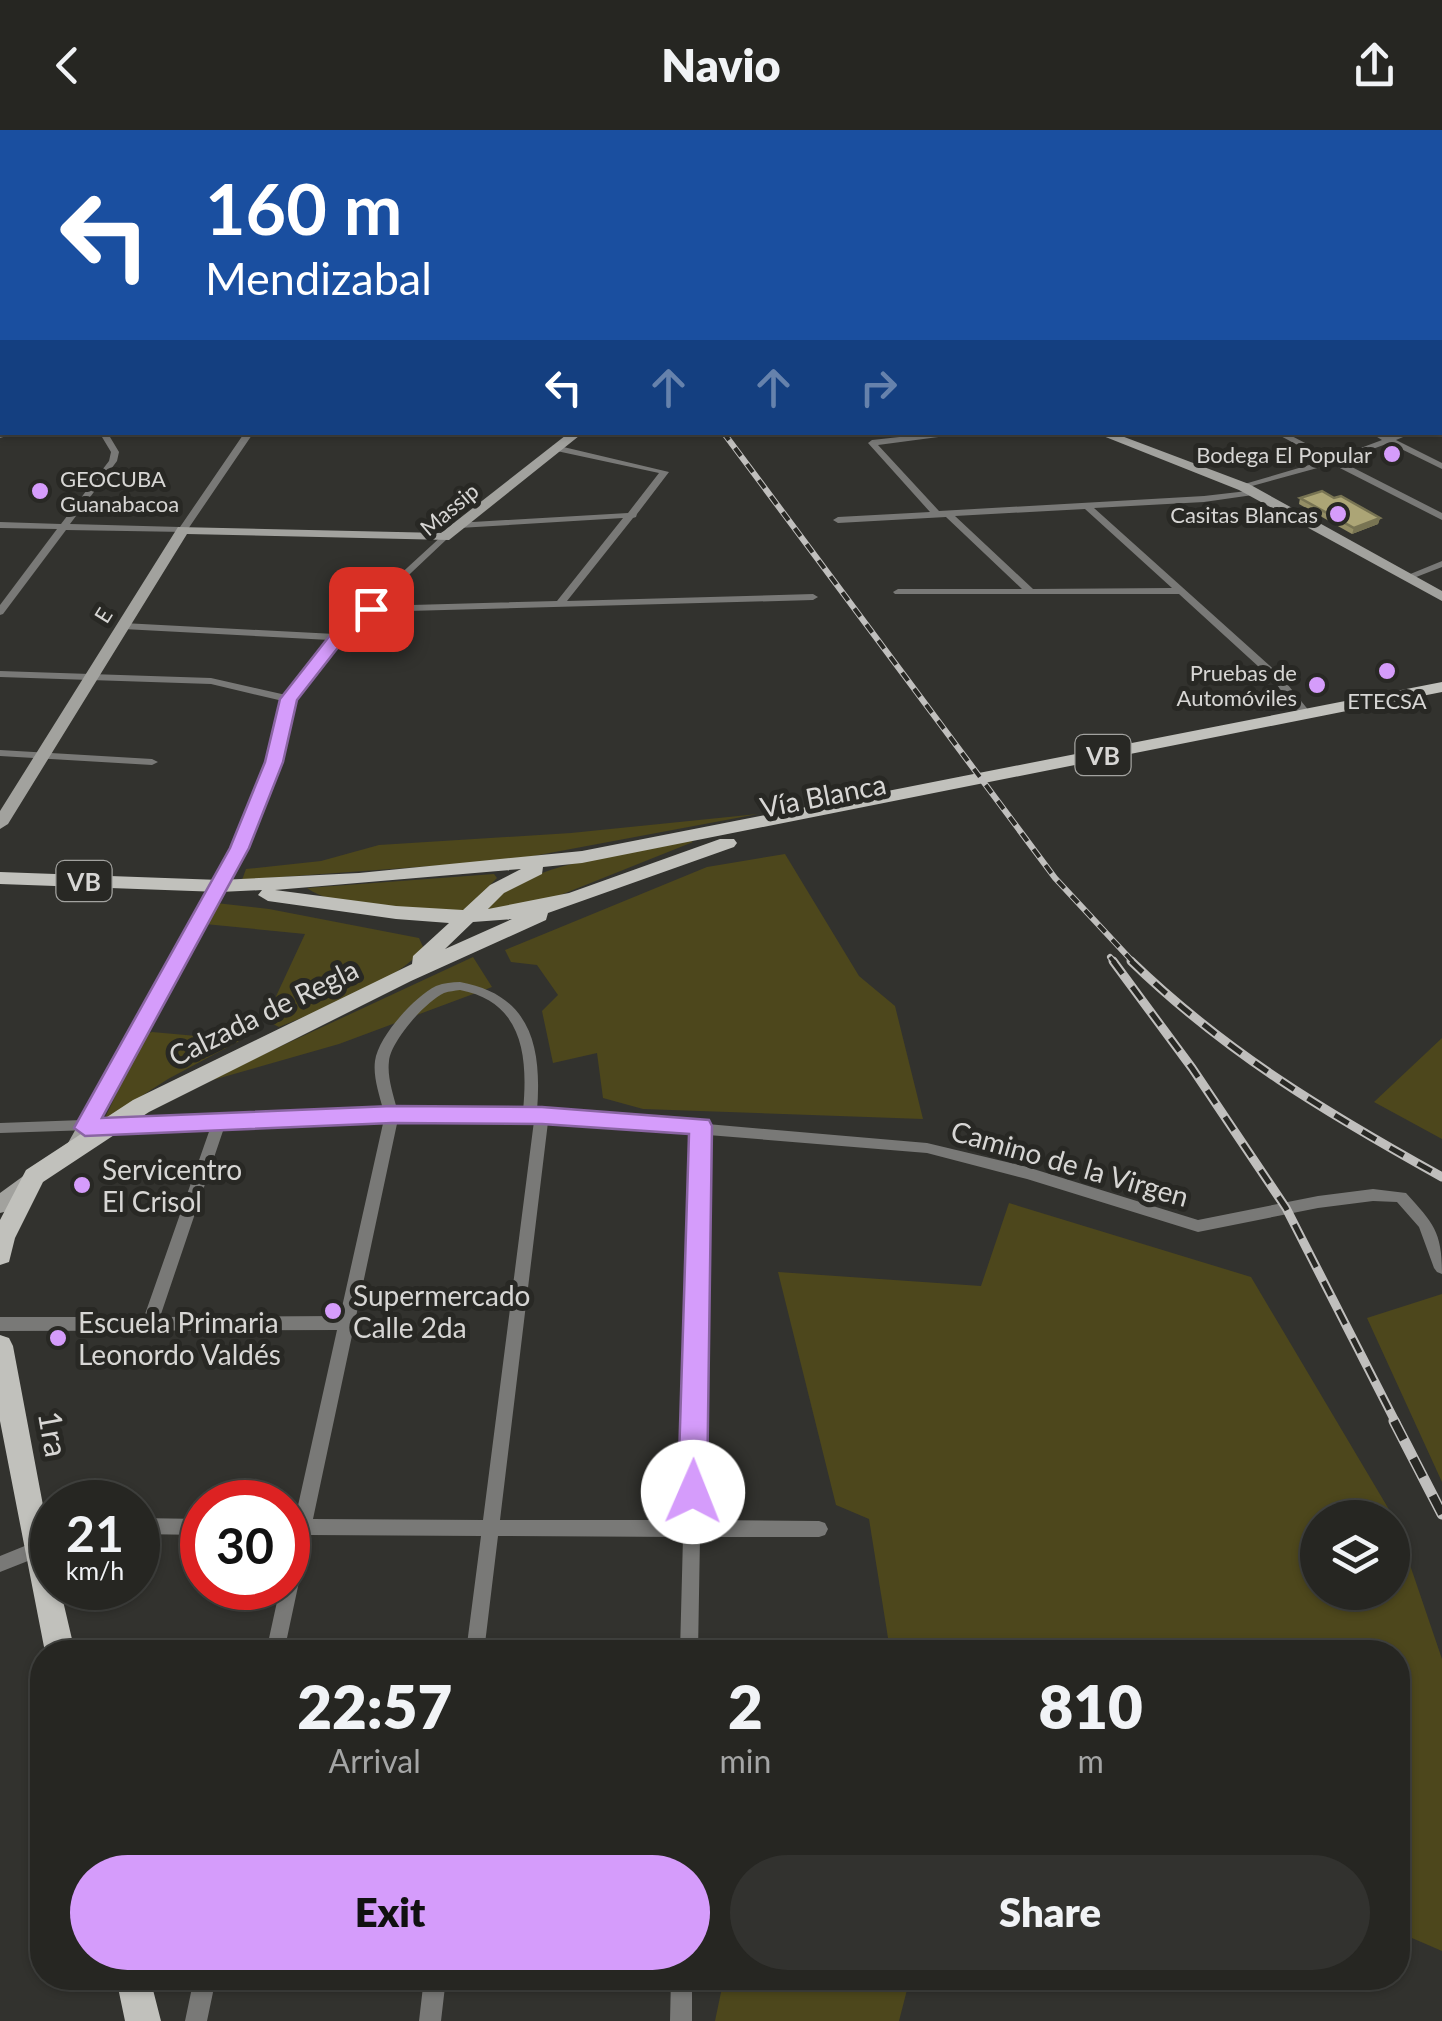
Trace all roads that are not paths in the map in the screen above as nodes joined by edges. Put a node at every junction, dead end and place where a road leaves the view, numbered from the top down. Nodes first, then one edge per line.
1 (105, 435) edge
2 (248, 435) edge
3 (574, 435) edge
4 (945, 435) edge
5 (1106, 435) edge
6 (1283, 435) edge
7 (1379, 435) edge
8 (1402, 435) edge
9 (1388, 440) junction
10 (555, 448) junction
11 (1333, 461) junction
12 (1442, 466) edge
13 (1249, 489) junction
14 (1087, 506) junction
15 (942, 513) junction
16 (633, 516) junction
17 (1442, 517) edge
18 (838, 520) dead end
19 (0, 525) edge
20 (64, 526) junction
21 (459, 526) junction
22 (183, 530) junction
23 (444, 537) junction
24 (1442, 564) edge
25 (1408, 577) junction
26 (1030, 591) junction
27 (1182, 591) junction
28 (898, 592) dead end
29 (813, 597) dead end
30 (1442, 597) edge
31 (562, 602) junction
32 (371, 609) junction
33 (0, 612) edge
34 (123, 626) junction
35 (337, 637) junction
36 (0, 674) edge
37 (91, 677) junction
38 (1442, 687) edge
39 (289, 699) junction
40 (1442, 699) edge
41 (1306, 714) junction
42 (0, 753) edge
43 (42, 756) junction
44 (152, 762) dead end
45 (0, 824) edge
46 (582, 857) junction
47 (0, 878) edge
48 (220, 886) junction
49 (574, 897) junction
50 (467, 916) junction
51 (419, 917) junction
52 (433, 949) junction
53 (404, 976) junction
54 (392, 1114) junction
55 (536, 1116) junction
56 (219, 1122) junction
57 (109, 1126) junction
58 (700, 1126) junction
59 (0, 1128) edge
60 (80, 1138) junction
61 (34, 1176) junction
62 (0, 1204) edge
63 (0, 1255) edge
64 (1442, 1268) edge
65 (150, 1323) junction
66 (348, 1323) junction
67 (0, 1324) edge
68 (0, 1346) edge
69 (307, 1480) edge
70 (30, 1487) edge
71 (310, 1527) edge
72 (491, 1528) junction
73 (692, 1529) junction
74 (819, 1530) dead end
75 (30, 1542) edge
76 (0, 1564) edge
77 (53, 1610) edge
78 (282, 1610) edge
79 (58, 1640) edge
80 (277, 1640) edge
81 (477, 1640) edge
82 (689, 1640) edge
83 (136, 1990) edge
84 (202, 1990) edge
85 (434, 1990) edge
86 (682, 1990) edge
87 (143, 2021) edge
88 (196, 2021) edge
89 (430, 2021) edge
90 (681, 2021) edge

1 - 20 street
2 - 22 street, E
3 - 10 street, Massip
4 - 15 street
5 - 13 street
6 - 11 street
7 - 9 street
8 - 9 street
9 - 11 street
9 - 12 street
10 - 16 street
10 - 21 street, Massip
11 - 13 street
11 - 17 street
13 - 14 street
13 - 25 street
14 - 15 street
14 - 27 street
15 - 18 street
15 - 26 street
16 - 21 street
16 - 31 street
19 - 20 street
20 - 22 street
20 - 33 street
21 - 23 street, Massip
22 - 23 street
22 - 34 street, E
23 - 32 street, Massip
24 - 25 street
25 - 30 street
26 - 27 street
26 - 28 street
27 - 41 street
29 - 31 street
31 - 32 street
32 - 35 street, Massip
34 - 35 street
34 - 37 street, E
35 - 39 street, Massip
36 - 37 street
37 - 39 street
37 - 43 street, E
38 - 41 main road, Vía Blanca / VB
39 - 48 street, Massip
40 - 49 main road, Vía Blanca / VB
41 - 46 main road, Vía Blanca / VB
42 - 43 street
43 - 44 street
43 - 45 street, E
46 - 48 main road, Vía Blanca / VB
46 - 50 main road
47 - 48 main road, Vía Blanca / VB
48 - 51 main road, Vía Blanca / VB
48 - 60 street
49 - 50 main road, Vía Blanca / VB
49 - 53 main road, Calzada de Regla
50 - 51 main road, Vía Blanca / VB
50 - 52 main road
51 - 52 main road
52 - 53 main road
53 - 57 main road, Calzada de Regla
54 - 55 street
54 - 55 street
54 - 56 street
54 - 66 street
55 - 58 street
55 - 72 street
56 - 57 street
56 - 65 street
57 - 60 main road, Calzada de Regla
58 - 64 street, Camino de la Virgen
58 - 73 street
59 - 60 street
60 - 61 main road, Calzada de Regla
61 - 62 street, Calzada de Regla
61 - 63 main road
65 - 66 street
65 - 67 street
66 - 69 street
68 - 70 main road, 1ra
71 - 72 street
72 - 73 street
72 - 81 street
73 - 74 street
73 - 82 street
75 - 76 street
77 - 79 main road, 1ra
78 - 80 street
83 - 87 main road
84 - 88 street
85 - 89 street
86 - 90 street

